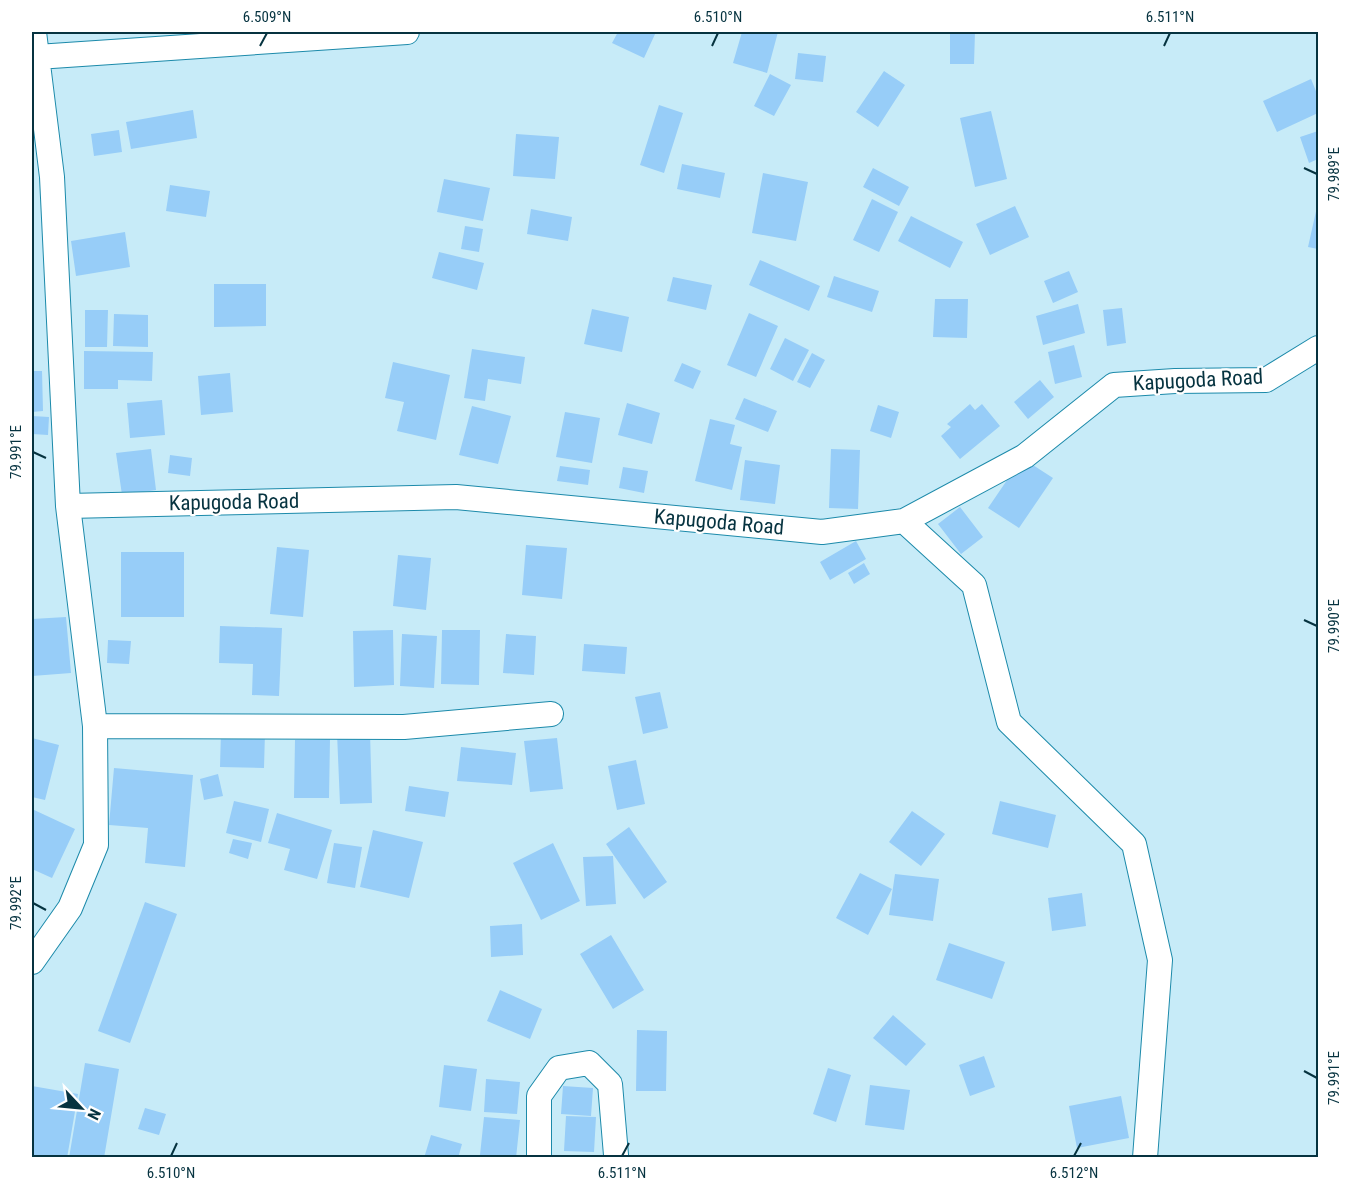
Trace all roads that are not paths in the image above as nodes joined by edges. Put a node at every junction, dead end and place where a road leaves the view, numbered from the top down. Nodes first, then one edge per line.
1 (34, 32) edge
2 (407, 32) edge
3 (37, 57) junction
4 (1318, 348) edge
5 (69, 506) junction
6 (904, 521) junction
7 (551, 714) dead end
8 (95, 726) junction
9 (32, 962) edge
10 (616, 1155) dead end
11 (539, 1158) edge
12 (1145, 1158) edge

1 - 3 street
2 - 3 street
3 - 5 street
4 - 6 street, Kapugoda Road
5 - 6 street, Kapugoda Road
5 - 8 street
6 - 12 street
7 - 8 street
8 - 9 street
10 - 11 street

